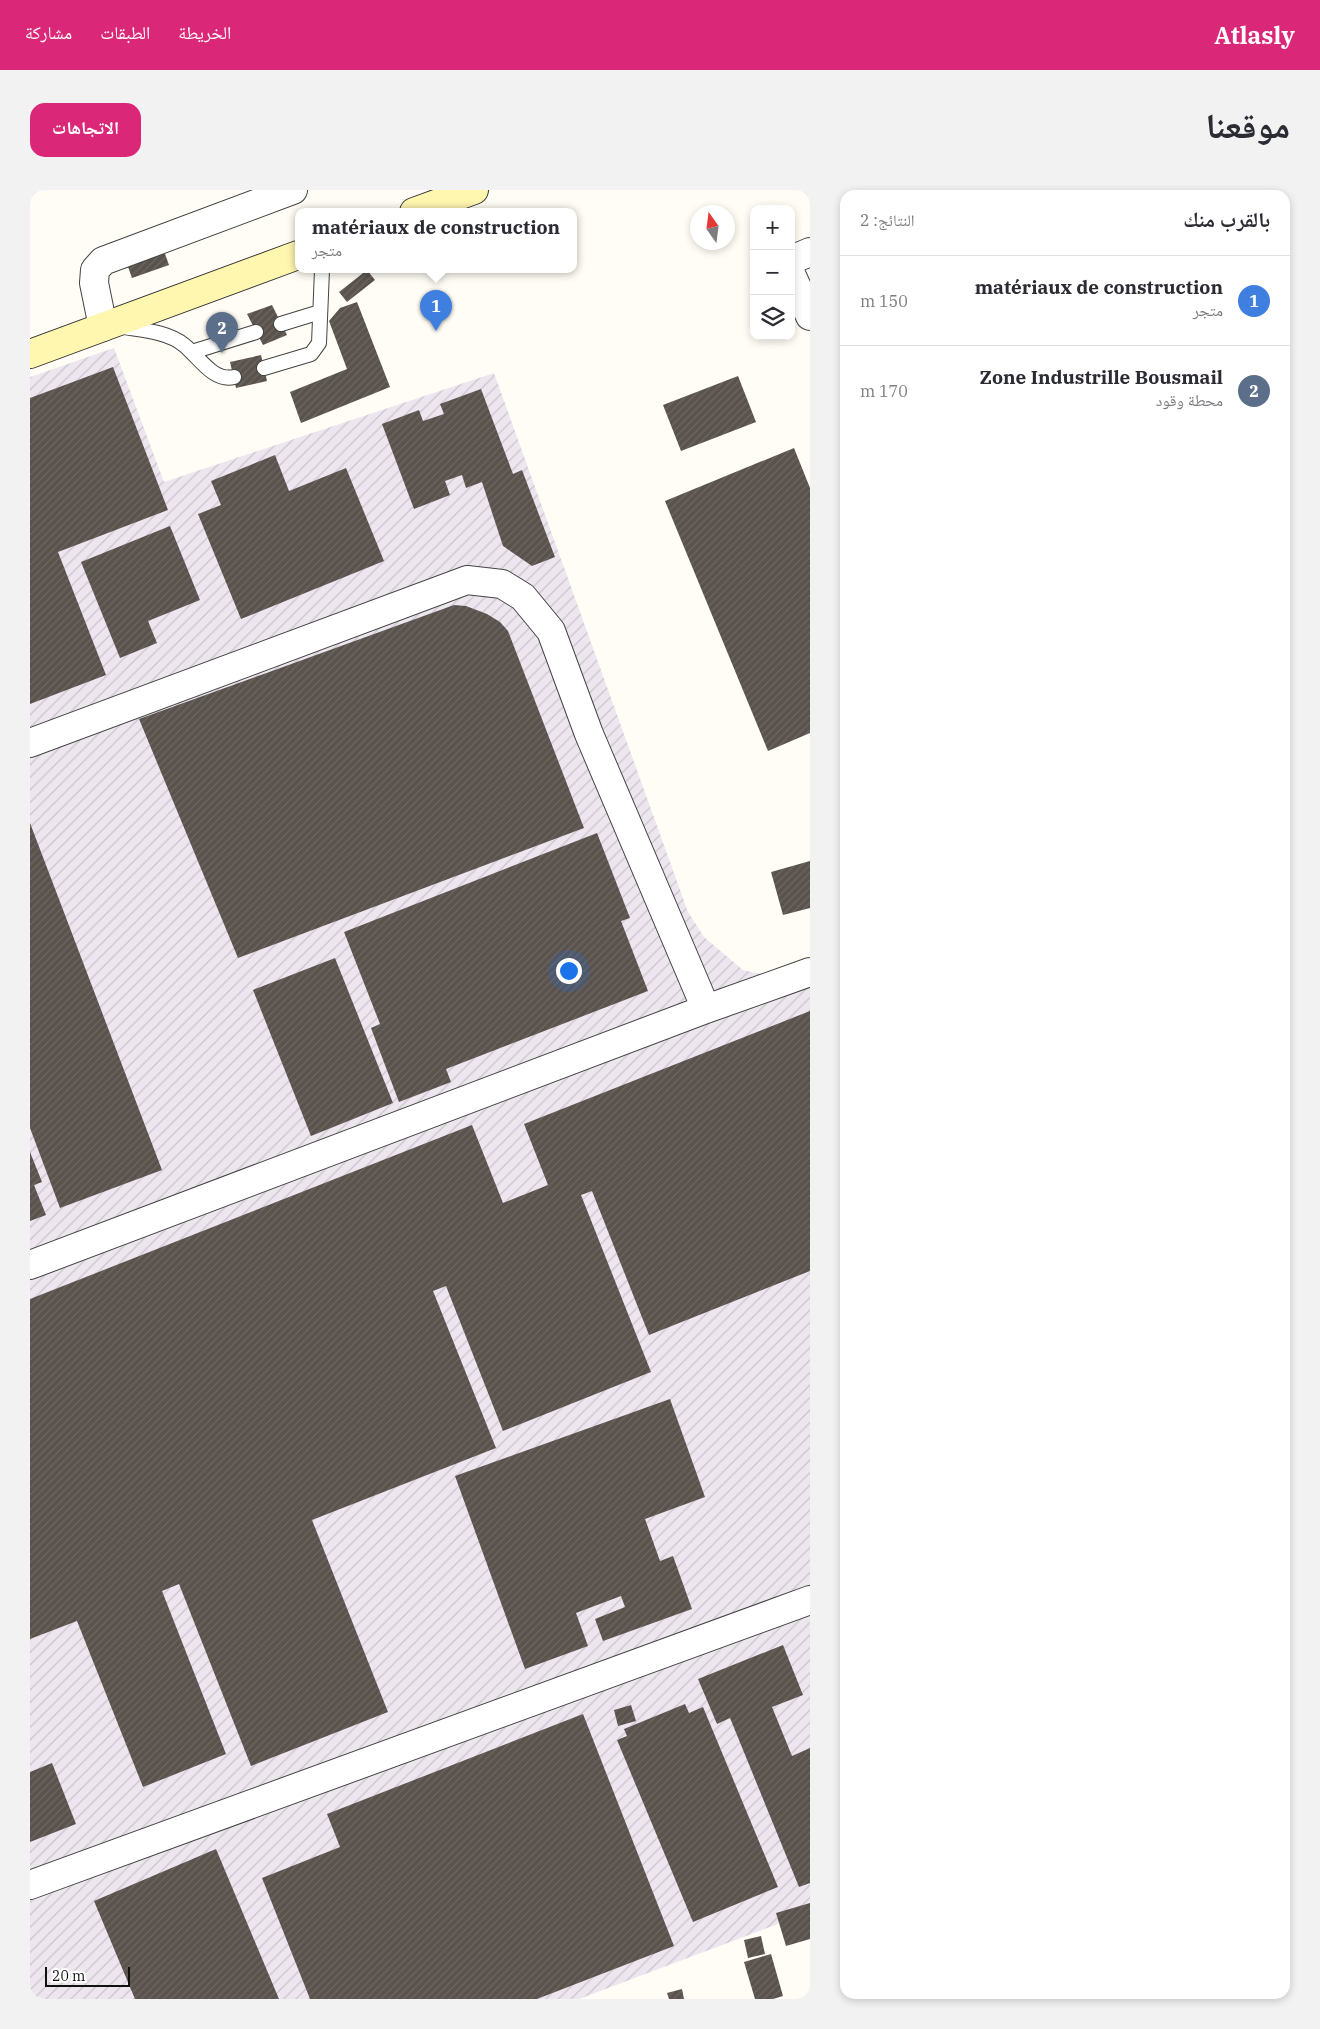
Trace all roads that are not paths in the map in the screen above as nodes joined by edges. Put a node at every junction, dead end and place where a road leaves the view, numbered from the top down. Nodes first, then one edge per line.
1 (293, 190) edge
2 (474, 190) edge
3 (425, 208) edge
4 (810, 252) edge
5 (295, 257) edge
6 (795, 258) edge
7 (322, 273) edge
8 (795, 283) edge
9 (320, 312) junction
10 (810, 316) edge
11 (281, 324) dead end
12 (106, 326) junction
13 (256, 332) dead end
14 (192, 352) junction
15 (30, 354) edge
16 (264, 368) dead end
17 (234, 377) dead end
18 (30, 743) edge
19 (810, 972) edge
20 (706, 1010) junction
21 (30, 1265) edge
22 (810, 1600) edge
23 (30, 1884) edge

1 - 12 street
2 - 3 main road
4 - 6 street
5 - 12 main road
7 - 9 lane
8 - 10 street
9 - 11 lane
9 - 16 lane
12 - 14 lane
12 - 15 main road
13 - 14 lane
14 - 17 lane
18 - 20 street
19 - 20 street
20 - 21 street
22 - 23 street

